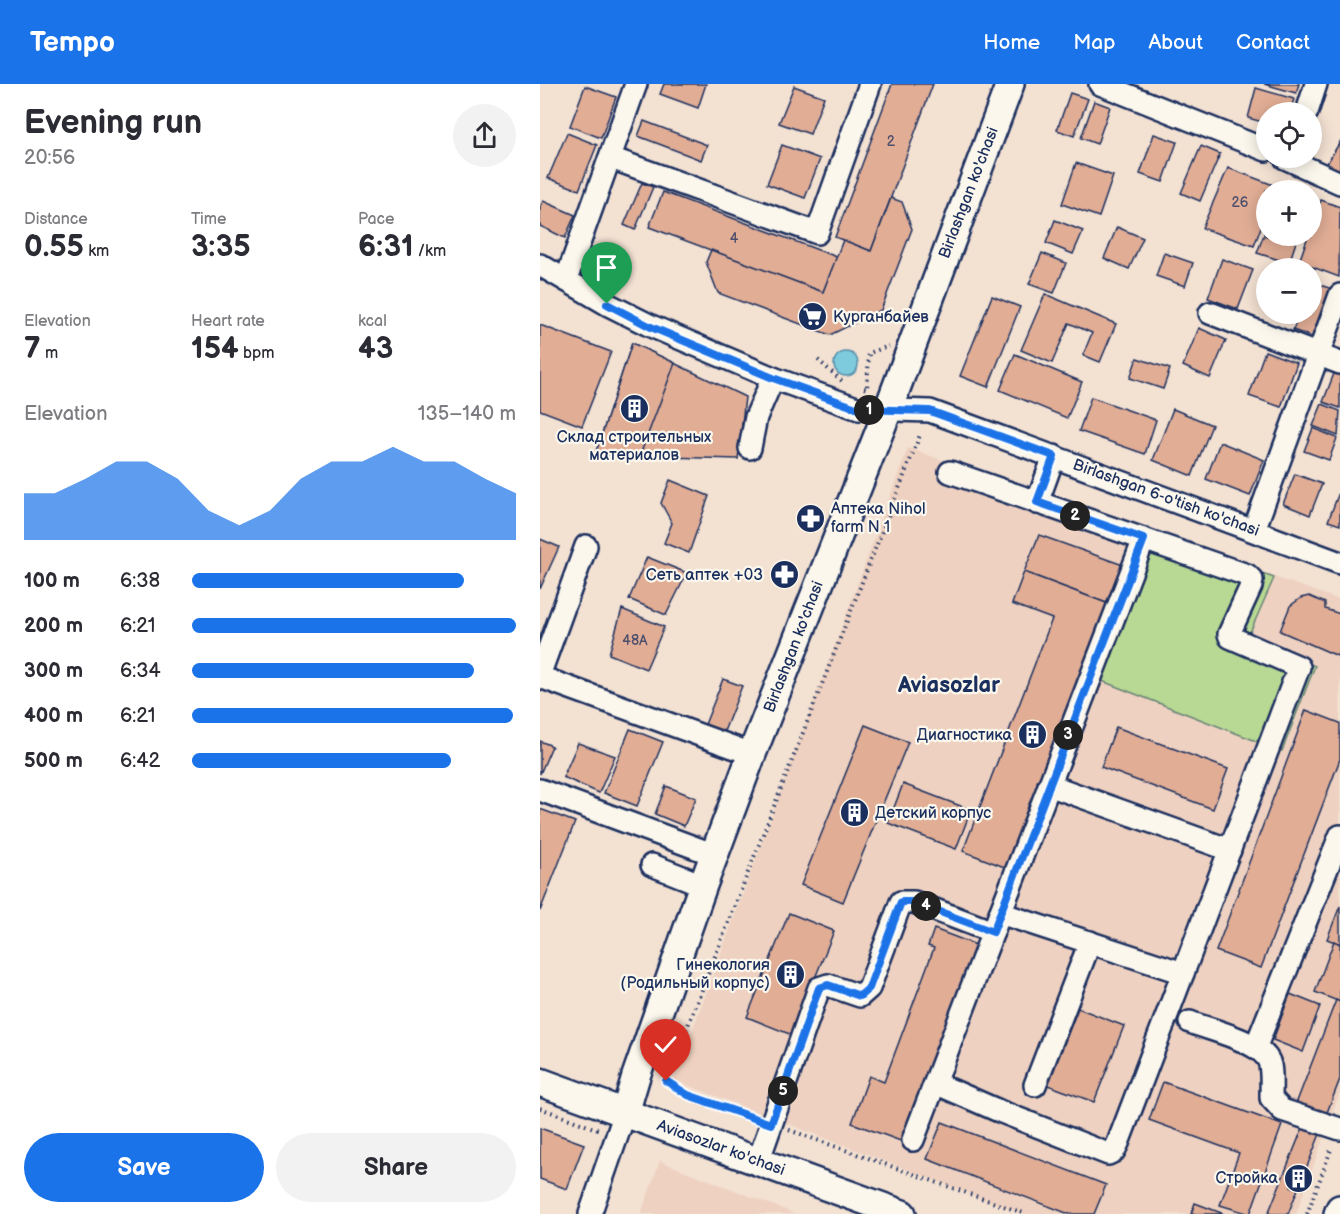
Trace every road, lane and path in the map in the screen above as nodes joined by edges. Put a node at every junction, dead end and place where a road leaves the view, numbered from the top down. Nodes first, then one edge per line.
1 (636, 84) edge
2 (870, 84) edge
3 (1010, 84) edge
4 (1100, 84) edge
5 (1316, 84) edge
6 (1310, 102) edge
7 (1256, 146) edge
8 (611, 158) junction
9 (1311, 168) edge
10 (1340, 183) edge
11 (540, 265) edge
12 (567, 280) junction
13 (1340, 295) edge
14 (1210, 313) dead end
15 (890, 346) dead end
16 (1317, 354) junction
17 (818, 360) dead end
18 (1340, 363) edge
19 (773, 378) junction
20 (850, 383) dead end
21 (858, 386) dead end
22 (888, 410) junction
23 (920, 435) dead end
24 (750, 448) dead end
25 (1054, 456) junction
26 (950, 472) dead end
27 (1037, 502) junction
28 (1254, 530) junction
29 (1144, 539) junction
30 (586, 546) dead end
31 (1340, 563) edge
32 (540, 675) edge
33 (752, 754) junction
34 (1049, 785) junction
35 (540, 790) edge
36 (1340, 836) edge
37 (1230, 850) junction
38 (715, 855) junction
39 (652, 865) dead end
40 (703, 885) junction
41 (997, 922) junction
42 (1090, 942) junction
43 (1183, 973) junction
44 (1190, 1022) dead end
45 (1256, 1046) junction
46 (540, 1082) edge
47 (935, 1083) junction
48 (1035, 1085) dead end
49 (540, 1108) edge
50 (626, 1113) junction
51 (771, 1124) junction
52 (1339, 1129) edge
53 (599, 1130) dead end
54 (913, 1140) dead end
55 (758, 1162) junction
56 (1340, 1209) edge
57 (590, 1214) edge
58 (902, 1214) edge
59 (1026, 1214) edge
60 (1307, 1214) edge
61 (1338, 1214) edge

1 - 8 street
2 - 8 street
3 - 22 main road, Birlashgan ko'chasi
4 - 7 street
5 - 6 street
8 - 12 street
9 - 10 street
11 - 12 street, Birlashgan 6-o'tish ko'chasi
12 - 19 street, Birlashgan 6-o'tish ko'chasi
13 - 16 street
14 - 16 street
15 - 21 path
16 - 18 street
16 - 28 street
17 - 20 path
19 - 22 street, Birlashgan 6-o'tish ko'chasi
19 - 24 street
22 - 25 street, Birlashgan 6-o'tish ko'chasi
22 - 33 main road, Birlashgan ko'chasi
23 - 51 path
25 - 27 street
25 - 28 street, Birlashgan 6-o'tish ko'chasi
26 - 27 street
27 - 29 street
28 - 31 street, Birlashgan 6-o'tish ko'chasi
29 - 34 street
29 - 37 street
30 - 32 street
32 - 33 street
33 - 38 main road, Birlashgan ko'chasi
34 - 37 street
34 - 41 street
35 - 38 street
36 - 45 street
37 - 43 street
38 - 40 main road, Birlashgan ko'chasi
39 - 40 street
40 - 50 main road, Birlashgan ko'chasi
41 - 42 street
41 - 47 street
41 - 51 street
42 - 43 street
42 - 48 street
43 - 47 street
44 - 45 street
45 - 52 street
46 - 50 main road, Aviasozlar ko'chasi
47 - 54 street
49 - 53 path
50 - 55 main road, Aviasozlar ko'chasi
50 - 57 street, Birlashgan ko'chasi
51 - 55 street
51 - 59 path
52 - 60 path
55 - 58 main road, Aviasozlar ko'chasi
56 - 61 main road

